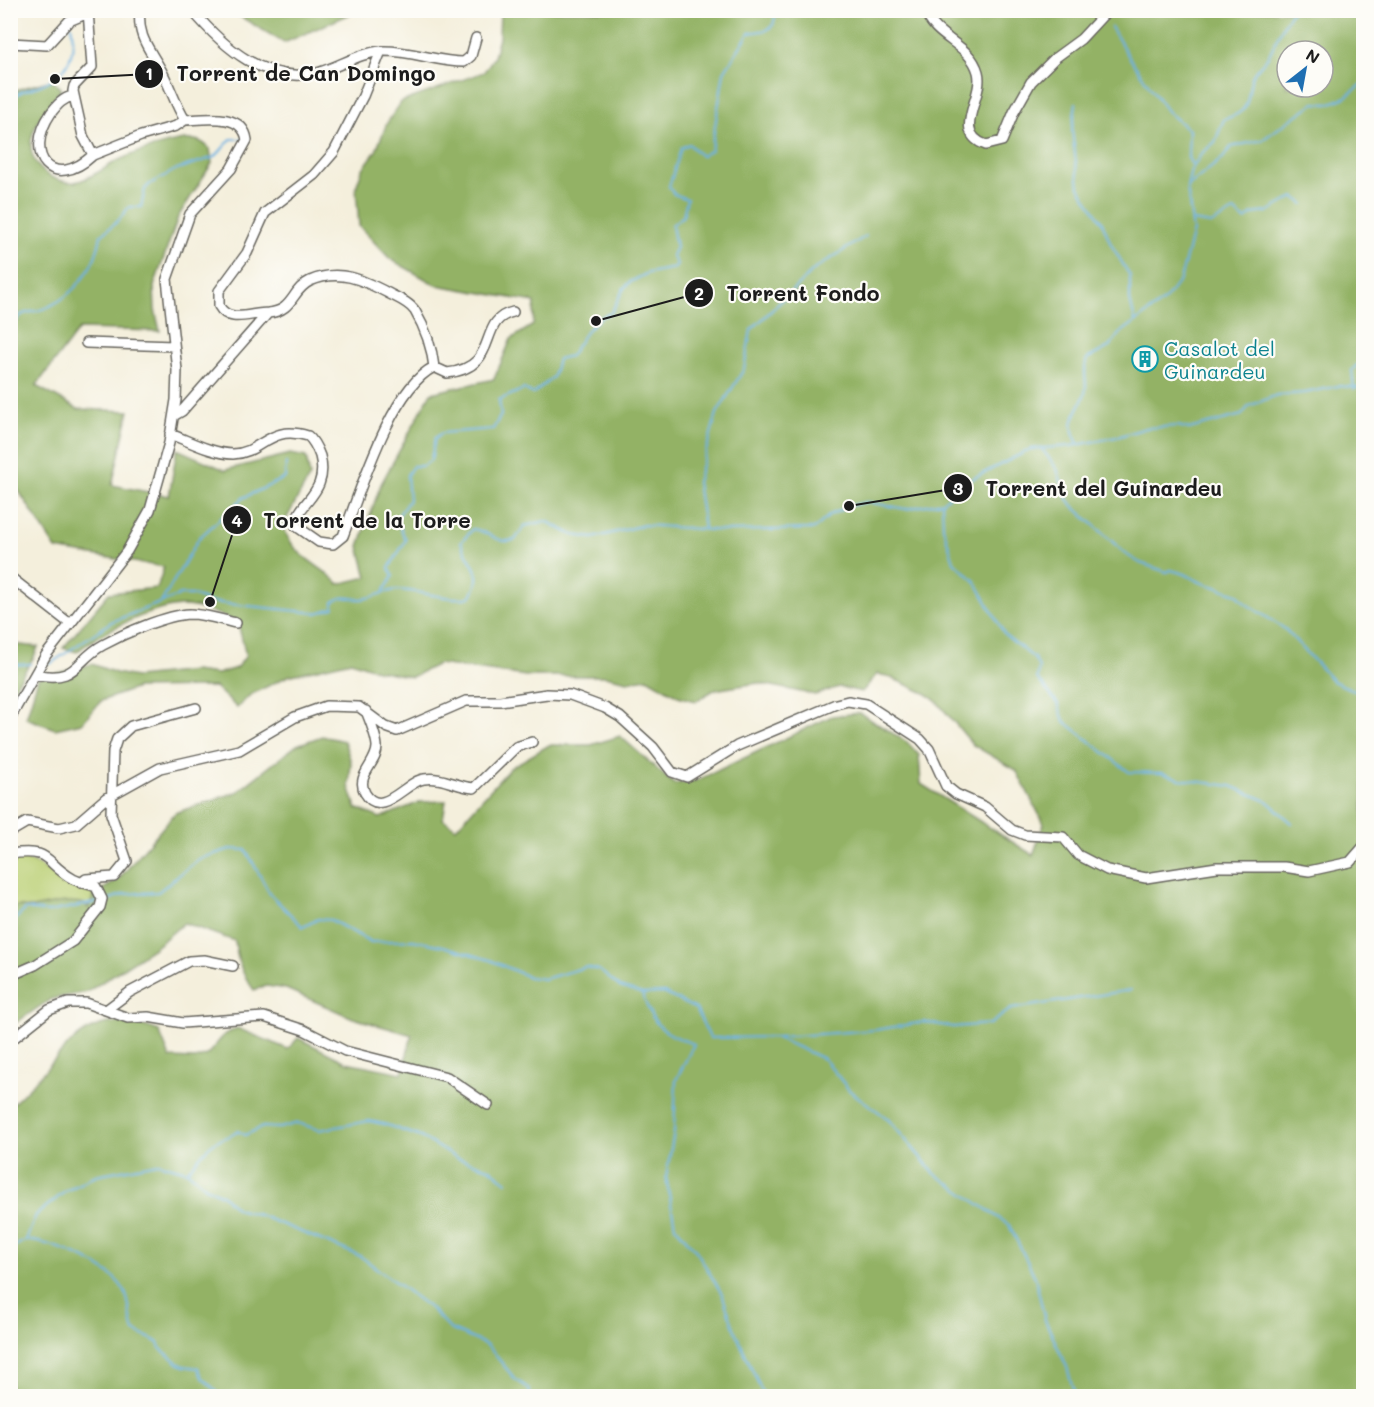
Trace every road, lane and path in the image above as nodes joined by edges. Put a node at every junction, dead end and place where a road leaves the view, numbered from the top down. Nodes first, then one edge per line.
1 (140, 10) edge
2 (192, 10) edge
3 (924, 10) edge
4 (1108, 10) edge
5 (88, 12) edge
6 (476, 38) dead end
7 (10, 43) edge
8 (381, 51) junction
9 (73, 96) junction
10 (185, 120) junction
11 (93, 156) junction
12 (513, 312) dead end
13 (268, 313) junction
14 (86, 343) dead end
15 (174, 346) junction
16 (434, 367) junction
17 (175, 415) junction
18 (170, 434) junction
19 (10, 577) edge
20 (69, 623) junction
21 (236, 623) dead end
22 (35, 674) junction
23 (196, 708) dead end
24 (366, 711) junction
25 (10, 718) edge
26 (532, 742) dead end
27 (113, 794) junction
28 (10, 832) edge
29 (1364, 846) edge
30 (10, 854) edge
31 (81, 883) junction
32 (233, 966) dead end
33 (10, 976) edge
34 (106, 1010) junction
35 (10, 1041) edge
36 (488, 1105) dead end

1 - 10 street
2 - 8 street
3 - 4 street
5 - 7 street
5 - 9 street
6 - 8 street
8 - 13 street
9 - 11 street
9 - 11 street
10 - 11 street
10 - 15 street
12 - 16 street
13 - 16 street
13 - 17 street
14 - 15 street
15 - 17 street
16 - 18 street
17 - 18 street
18 - 20 street
19 - 20 street
20 - 22 street
21 - 22 street
22 - 25 street
23 - 27 street
24 - 26 street
24 - 27 street
24 - 29 street
27 - 28 street
27 - 31 street
30 - 31 street
31 - 33 street
32 - 34 street
34 - 35 street
34 - 36 street

